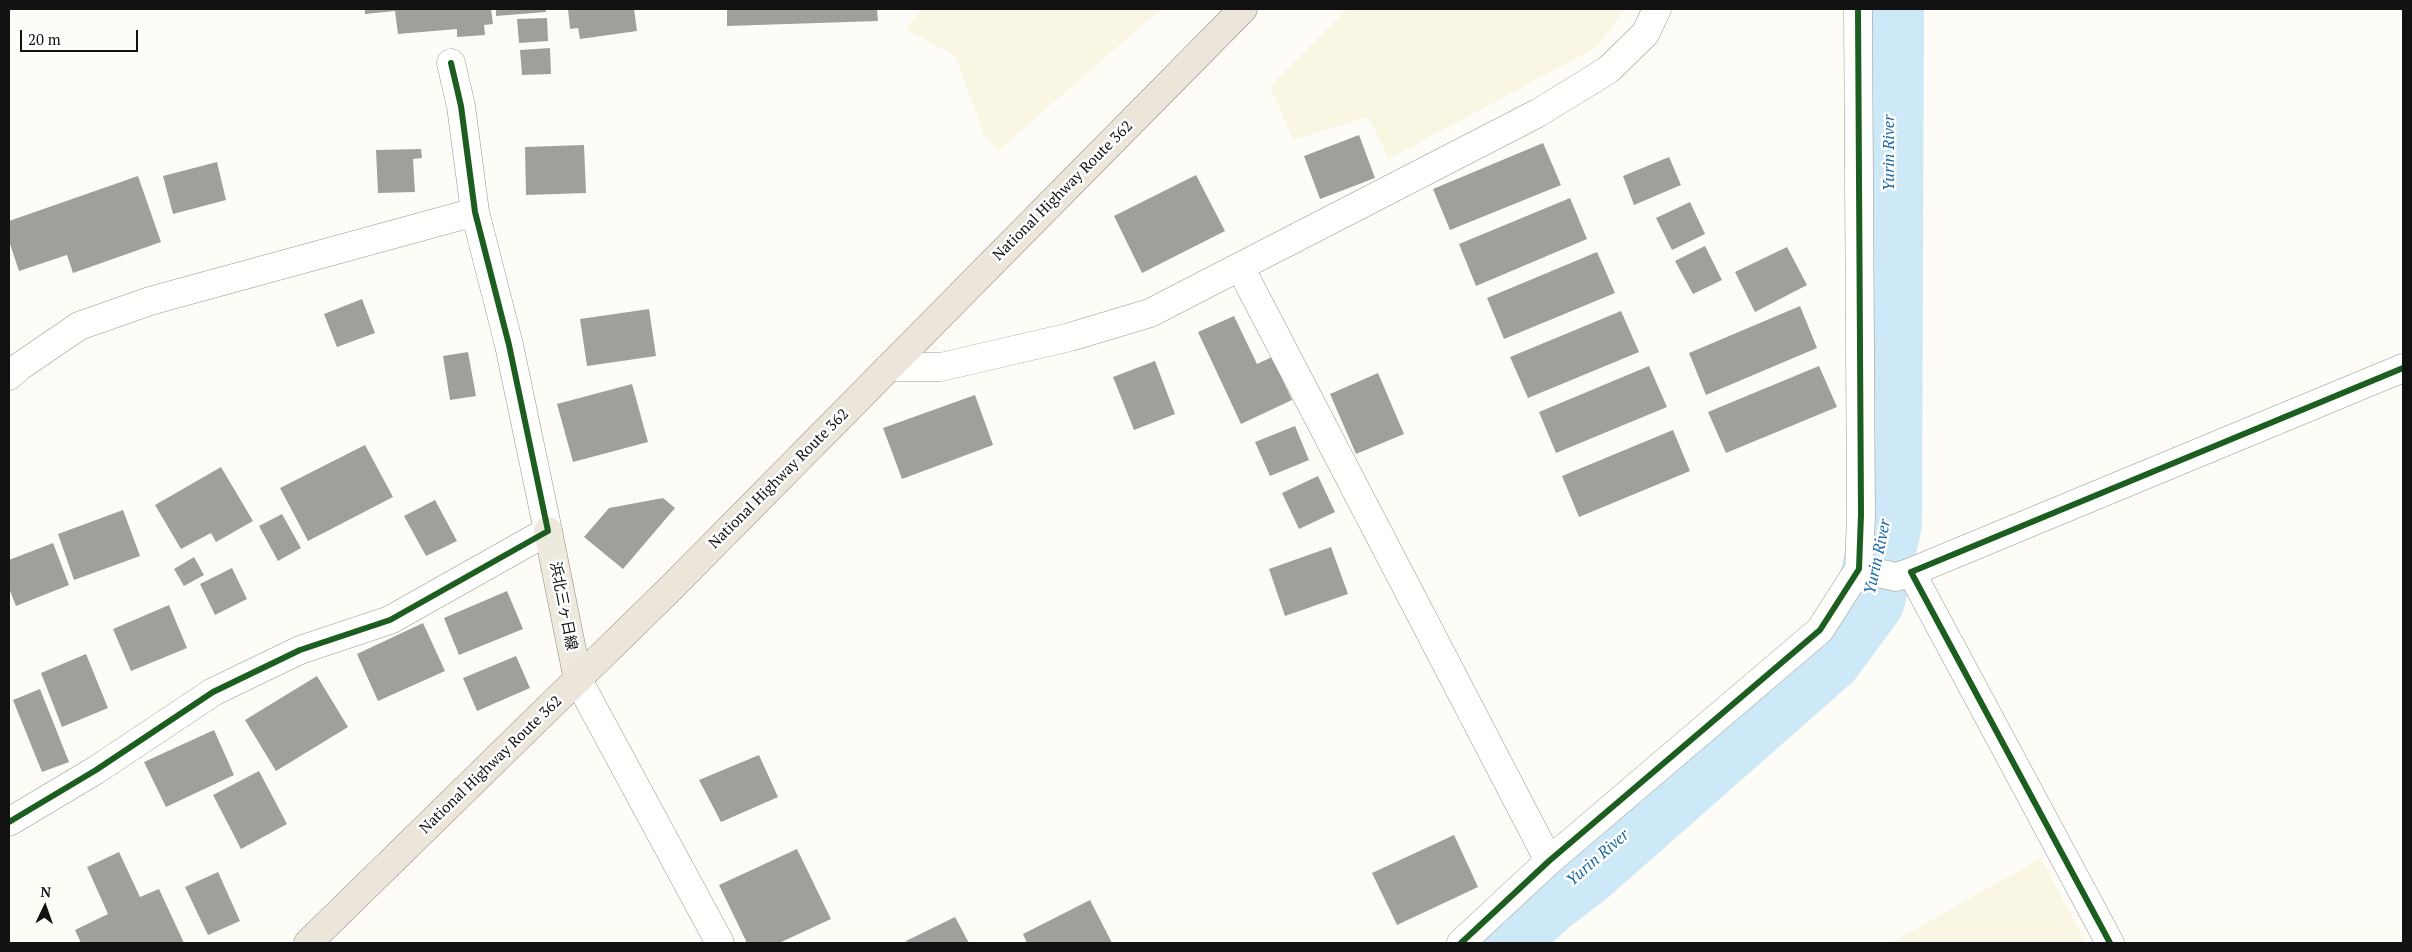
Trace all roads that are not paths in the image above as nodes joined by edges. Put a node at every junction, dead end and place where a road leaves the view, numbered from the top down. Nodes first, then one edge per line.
1 (1242, 9) edge
2 (1657, 9) edge
3 (1858, 9) edge
4 (451, 63) dead end
5 (475, 212) junction
6 (1240, 267) junction
7 (889, 367) junction
8 (2403, 368) edge
9 (9, 376) edge
10 (548, 531) junction
11 (1859, 569) junction
12 (1904, 574) junction
13 (578, 680) junction
14 (9, 822) edge
15 (1549, 861) junction
16 (308, 943) edge
17 (720, 943) edge
18 (1461, 943) edge
19 (2110, 943) edge

1 - 7 highway, National Highway Route 362
2 - 6 street
3 - 11 street
4 - 5 street
5 - 9 street
5 - 10 street
6 - 7 street
6 - 15 street
7 - 13 highway, National Highway Route 362
8 - 12 street
10 - 13 main road, 浜北三ヶ日線
10 - 14 street
11 - 12 street
11 - 15 street
12 - 19 street
13 - 16 highway, National Highway Route 362
13 - 17 street
15 - 18 street

